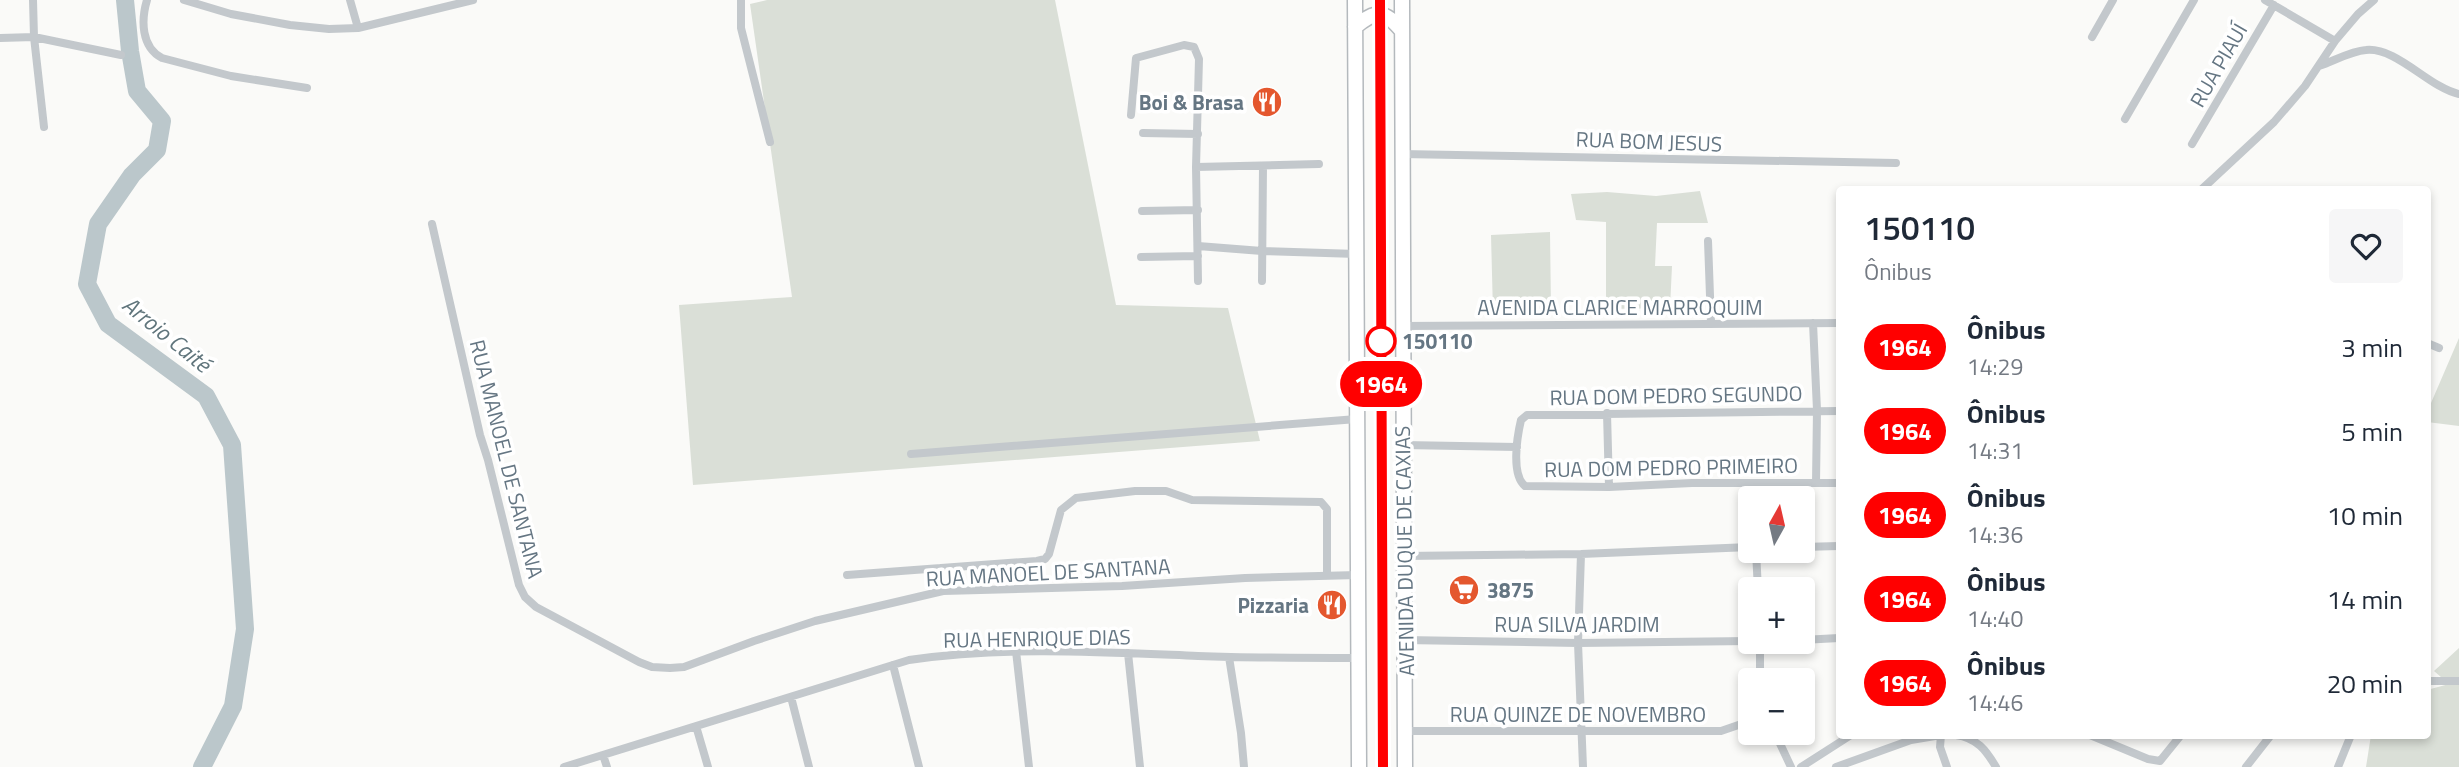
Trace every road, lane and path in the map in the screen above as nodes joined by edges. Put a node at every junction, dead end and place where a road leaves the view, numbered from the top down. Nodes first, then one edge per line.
1 (33, 0) edge
2 (147, 0) edge
3 (184, 0) edge
4 (350, 0) edge
5 (473, 0) edge
6 (741, 0) edge
7 (1355, 0) edge
8 (1402, 0) edge
9 (2113, 0) edge
10 (2194, 0) edge
11 (2374, 0) edge
12 (453, 2) edge
13 (2269, 2) edge
14 (1355, 27) junction
15 (358, 28) junction
16 (1402, 31) junction
17 (34, 37) junction
18 (2092, 37) dead end
19 (0, 38) edge
20 (2334, 41) junction
21 (121, 55) dead end
22 (2319, 66) junction
23 (307, 88) dead end
24 (2459, 94) edge
25 (1131, 115) dead end
26 (2125, 119) dead end
27 (44, 127) dead end
28 (1143, 133) dead end
29 (1198, 134) junction
30 (770, 142) dead end
31 (2192, 144) dead end
32 (1401, 154) junction
33 (1896, 163) dead end
34 (1319, 164) dead end
35 (1263, 166) junction
36 (1196, 167) junction
37 (2205, 186) edge
38 (1198, 210) junction
39 (1142, 211) dead end
40 (432, 224) dead end
41 (1708, 241) dead end
42 (1198, 246) junction
43 (1262, 251) junction
44 (1357, 254) junction
45 (1198, 256) junction
46 (1141, 257) dead end
47 (1198, 281) dead end
48 (1262, 281) dead end
49 (1711, 323) junction
50 (1813, 323) junction
51 (1836, 323) edge
52 (1402, 326) junction
53 (2431, 345) edge
54 (2439, 348) dead end
55 (1817, 410) junction
56 (1836, 411) edge
57 (1607, 413) junction
58 (1356, 419) junction
59 (1520, 425) joint
60 (1403, 445) junction
61 (1517, 447) junction
62 (911, 454) dead end
63 (1816, 483) junction
64 (1836, 484) edge
65 (1609, 487) junction
66 (1738, 547) edge
67 (1815, 547) edge
68 (1836, 547) edge
69 (1581, 554) junction
70 (1404, 556) junction
71 (941, 568) junction
72 (847, 575) dead end
73 (1327, 575) junction
74 (1358, 575) junction
75 (943, 591) junction
76 (1836, 638) edge
77 (1815, 639) edge
78 (1404, 640) junction
79 (1738, 641) edge
80 (1577, 643) junction
81 (1016, 651) junction
82 (1128, 653) junction
83 (1228, 657) junction
84 (1358, 658) junction
85 (893, 665) junction
86 (2431, 681) edge
87 (2459, 681) edge
88 (791, 697) junction
89 (1738, 725) edge
90 (696, 726) junction
91 (1405, 731) junction
92 (1580, 731) junction
93 (1845, 739) edge
94 (1917, 739) edge
95 (1941, 739) edge
96 (1973, 739) edge
97 (2100, 739) edge
98 (2178, 739) edge
99 (2268, 739) edge
100 (2349, 739) edge
101 (1781, 745) edge
102 (603, 755) junction
103 (564, 767) edge
104 (607, 767) edge
105 (708, 767) edge
106 (809, 767) edge
107 (919, 767) edge
108 (1029, 767) edge
109 (1140, 767) edge
110 (1244, 767) edge
111 (1359, 767) edge
112 (1405, 767) edge
113 (1583, 767) edge
114 (1791, 767) edge
115 (1803, 767) edge
116 (1836, 767) edge
117 (1947, 767) edge
118 (1996, 767) edge
119 (2246, 767) edge
120 (2338, 767) edge

1 - 17 street
2 - 23 street
3 - 15 street
4 - 15 street
5 - 12 street
6 - 30 street
7 - 14 highway
8 - 16 highway, AVENIDA DUQUE DE CAXIAS
9 - 18 street
10 - 26 street
11 - 20 street
12 - 15 street
13 - 20 street
13 - 31 street, RUA PIAUÍ
14 - 16 highway
14 - 44 highway
16 - 32 highway, AVENIDA DUQUE DE CAXIAS
17 - 19 street
17 - 21 street
17 - 27 street
20 - 22 street
22 - 24 street
22 - 37 street
25 - 29 street
28 - 29 street
29 - 36 street
32 - 33 street, RUA BOM JESUS
32 - 52 highway, AVENIDA DUQUE DE CAXIAS
34 - 35 street
35 - 36 street
35 - 43 street
36 - 38 street
38 - 39 street
38 - 42 street
40 - 75 street, RUA MANOEL DE SANTANA
41 - 49 street
42 - 43 street
42 - 45 street
43 - 44 street
43 - 48 street
44 - 58 highway
45 - 46 street
45 - 47 street
49 - 50 street, AVENIDA CLARICE MARROQUIM
49 - 52 street, AVENIDA CLARICE MARROQUIM
50 - 51 street, AVENIDA CLARICE MARROQUIM
50 - 55 street
52 - 60 highway, AVENIDA DUQUE DE CAXIAS
53 - 54 street
55 - 56 street, RUA DOM PEDRO SEGUNDO
55 - 57 street, RUA DOM PEDRO SEGUNDO
55 - 63 street
57 - 59 street, RUA DOM PEDRO SEGUNDO
57 - 65 street
58 - 62 street
58 - 74 highway
59 - 61 street, RUA DOM PEDRO PRIMEIRO
60 - 61 street
60 - 70 highway, AVENIDA DUQUE DE CAXIAS
61 - 65 street, RUA DOM PEDRO PRIMEIRO
63 - 64 street, RUA DOM PEDRO PRIMEIRO
63 - 65 street, RUA DOM PEDRO PRIMEIRO
66 - 69 street
67 - 68 street
69 - 70 street
69 - 80 street
70 - 78 highway, AVENIDA DUQUE DE CAXIAS
71 - 72 street
71 - 73 street
71 - 75 street
73 - 74 street, RUA MANOEL DE SANTANA
73 - 75 street, RUA MANOEL DE SANTANA
74 - 84 highway
76 - 77 street
78 - 80 street, RUA SILVA JARDIM
78 - 91 highway, AVENIDA DUQUE DE CAXIAS
79 - 80 street, RUA SILVA JARDIM
80 - 92 street
81 - 82 street, RUA HENRIQUE DIAS
81 - 85 street, RUA HENRIQUE DIAS
81 - 108 street
82 - 83 street, RUA HENRIQUE DIAS
82 - 109 street
83 - 84 street, RUA HENRIQUE DIAS
83 - 110 street
84 - 111 highway
85 - 88 street, RUA HENRIQUE DIAS
85 - 107 street
86 - 87 street
88 - 90 street, RUA HENRIQUE DIAS
88 - 106 street
89 - 92 street, RUA QUINZE DE NOVEMBRO
90 - 102 street, RUA HENRIQUE DIAS
90 - 105 street
91 - 92 street, RUA QUINZE DE NOVEMBRO
91 - 112 highway, AVENIDA DUQUE DE CAXIAS
92 - 113 street
93 - 115 street
94 - 116 street
95 - 117 street
96 - 118 street
97 - 98 street
99 - 119 street
100 - 120 street
101 - 114 street
102 - 103 street, RUA HENRIQUE DIAS
102 - 104 street

